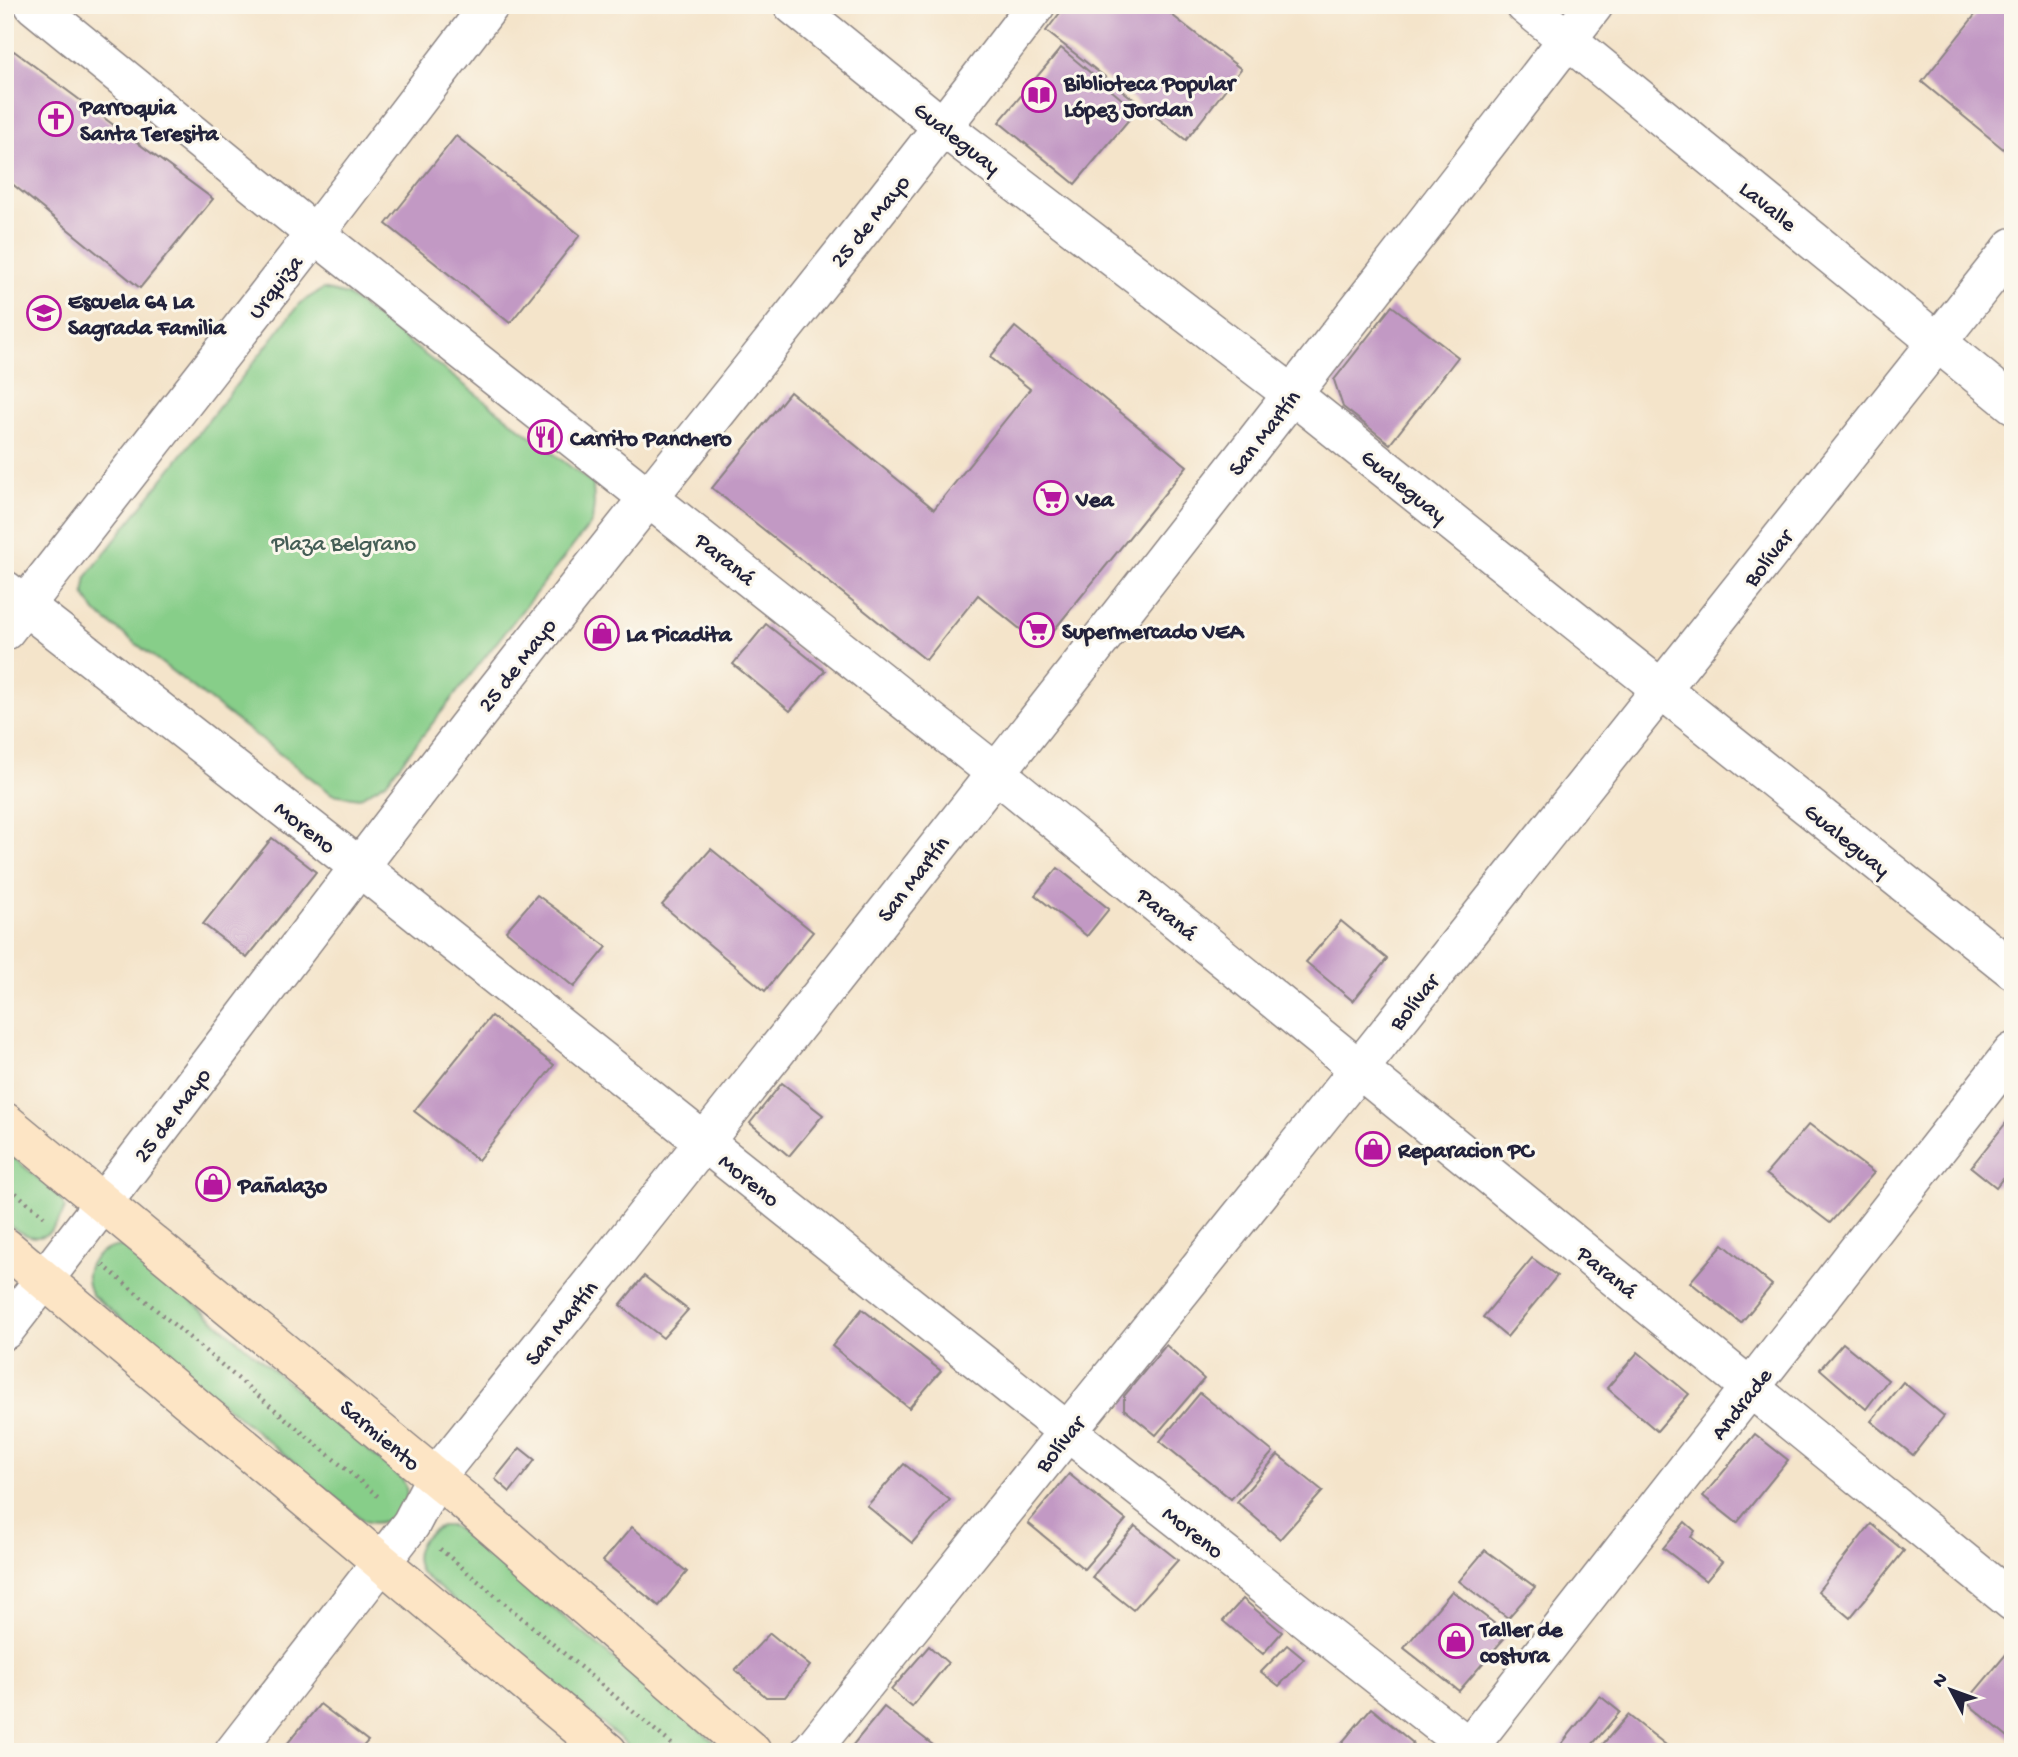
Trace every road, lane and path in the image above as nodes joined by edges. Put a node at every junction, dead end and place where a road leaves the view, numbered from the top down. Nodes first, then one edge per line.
1 (34, 5) edge
2 (489, 5) edge
3 (793, 5) edge
4 (1035, 5) edge
5 (1525, 5) edge
6 (1594, 5) edge
7 (1567, 40) junction
8 (943, 127) junction
9 (315, 234) junction
10 (2013, 247) edge
11 (1937, 342) junction
12 (1293, 395) junction
13 (2013, 404) edge
14 (648, 496) junction
15 (12, 609) edge
16 (1662, 690) junction
17 (995, 772) junction
18 (358, 866) junction
19 (2013, 970) edge
20 (2013, 1052) edge
21 (1359, 1069) junction
22 (5, 1122) edge
23 (705, 1143) junction
24 (5, 1184) edge
25 (104, 1204) junction
26 (55, 1225) dead end
27 (5, 1247) edge
28 (96, 1258) dead end
29 (45, 1280) junction
30 (5, 1330) edge
31 (1752, 1388) junction
32 (1068, 1432) junction
33 (435, 1478) junction
34 (388, 1504) dead end
35 (436, 1546) dead end
36 (381, 1561) junction
37 (2013, 1602) edge
38 (1470, 1750) edge
39 (234, 1752) edge
40 (608, 1752) edge
41 (681, 1752) edge
42 (752, 1752) edge
43 (810, 1752) edge

1 - 9 street, Paraná
2 - 9 street, Urquiza
3 - 8 street, Gualeguay
4 - 8 street, 25 de Mayo
5 - 7 street, Lavalle
6 - 7 street, San Martín
7 - 11 street, Lavalle
7 - 12 street, San Martín
8 - 12 street, Gualeguay
8 - 14 street, 25 de Mayo
9 - 14 street, Paraná
9 - 15 street, Urquiza
10 - 11 street, Bolívar
11 - 13 street, Lavalle
11 - 16 street, Bolívar
12 - 16 street, Gualeguay
12 - 17 street, San Martín
14 - 17 street, Paraná
14 - 18 street, 25 de Mayo
15 - 18 street, Moreno
16 - 19 street, Gualeguay
16 - 21 street, Bolívar
17 - 21 street, Paraná
17 - 23 street, San Martín
18 - 23 street, Moreno
18 - 25 street, 25 de Mayo
20 - 31 street, Andrade
21 - 31 street, Paraná
21 - 32 street, Bolívar
22 - 25 main road, Sarmiento
23 - 32 street, Moreno
23 - 33 street, San Martín
24 - 26 path
25 - 29 street, 25 de Mayo
25 - 33 main road, Sarmiento
27 - 29 main road
28 - 34 path
29 - 30 street, 25 de Mayo
29 - 36 main road
31 - 37 street, Paraná
31 - 38 street, Andrade
32 - 38 street, Moreno
32 - 43 street, Bolívar
33 - 36 street, San Martín
33 - 42 main road, Sarmiento
35 - 41 path
36 - 39 street, San Martín
36 - 40 main road

